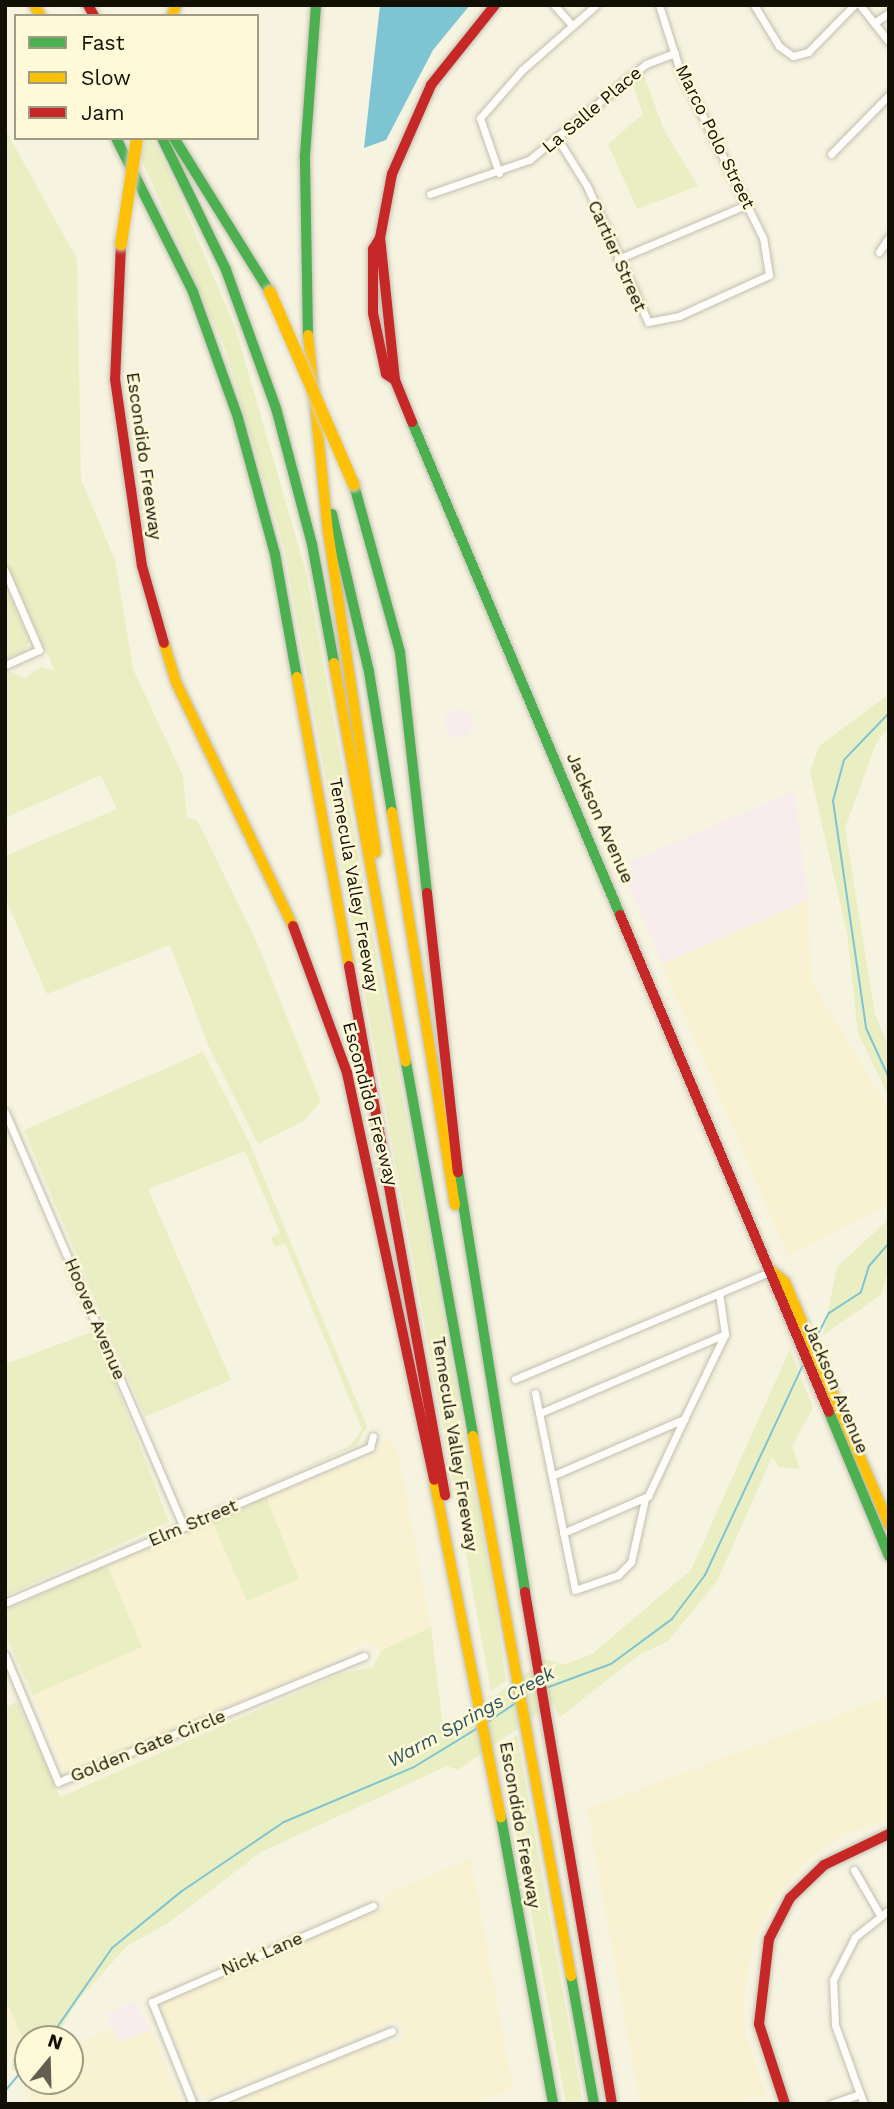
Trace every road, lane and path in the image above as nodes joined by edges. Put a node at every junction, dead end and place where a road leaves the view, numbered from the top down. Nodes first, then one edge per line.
1 (316, 5) edge
2 (495, 5) edge
3 (554, 5) edge
4 (596, 5) edge
5 (659, 5) edge
6 (754, 5) edge
7 (854, 5) edge
8 (860, 5) edge
9 (889, 13) edge
10 (874, 23) junction
11 (572, 26) junction
12 (889, 42) edge
13 (675, 53) junction
14 (889, 95) edge
15 (117, 140) edge
16 (137, 140) edge
17 (163, 140) edge
18 (175, 140) edge
19 (559, 141) junction
20 (831, 155) dead end
21 (499, 173) junction
22 (430, 194) dead end
23 (748, 204) junction
24 (889, 237) edge
25 (380, 238) junction
26 (879, 252) dead end
27 (618, 259) junction
28 (372, 268) junction
29 (771, 268) joint
30 (390, 342) junction
31 (395, 380) junction
32 (321, 473) junction
33 (5, 571) edge
34 (5, 665) edge
35 (388, 960) junction
36 (5, 1112) edge
37 (467, 1254) junction
38 (772, 1271) junction
39 (719, 1293) junction
40 (725, 1334) junction
41 (515, 1379) dead end
42 (824, 1388) junction
43 (535, 1394) dead end
44 (540, 1413) junction
45 (684, 1419) junction
46 (373, 1436) dead end
47 (554, 1475) junction
48 (645, 1499) junction
49 (889, 1525) edge
50 (184, 1527) junction
51 (563, 1533) junction
52 (888, 1552) edge
53 (5, 1603) edge
54 (5, 1655) edge
55 (364, 1656) dead end
56 (472, 1664) junction
57 (889, 1834) edge
58 (854, 1870) dead end
59 (373, 1906) dead end
60 (889, 1910) edge
61 (880, 1915) junction
62 (392, 2031) dead end
63 (860, 2094) junction
64 (841, 2103) edge
65 (193, 2104) edge
66 (212, 2104) edge
67 (553, 2104) edge
68 (594, 2104) edge
69 (612, 2104) edge
70 (785, 2104) edge
71 (831, 2104) edge
72 (864, 2104) edge

1 - 32 main road
2 - 25 main road, Jackson Avenue
3 - 11 street
4 - 11 street
5 - 13 street, Marco Polo Street
6 - 7 street
8 - 10 street
9 - 10 street
10 - 12 street
11 - 21 street
13 - 19 street, La Salle Place
13 - 23 street, Marco Polo Street
14 - 20 street
15 - 56 main road, Temecula Valley Freeway
16 - 56 main road, Escondido Freeway, bridge
17 - 35 main road, Temecula Valley Freeway
18 - 37 main road, bridge
19 - 21 street, La Salle Place
19 - 27 street, Cartier Street
21 - 22 street, La Salle Place
23 - 27 street
23 - 29 street, Marco Polo Street
24 - 26 street
25 - 28 main road, Jackson Avenue
25 - 30 main road, Jackson Avenue
27 - 29 street, Cartier Street
28 - 30 main road
28 - 31 main road, Jackson Avenue
30 - 31 main road, Jackson Avenue
31 - 38 main road, Jackson Avenue
32 - 35 main road
32 - 37 main road
33 - 34 street
35 - 68 main road, Escondido Freeway
36 - 50 street, Hoover Avenue
37 - 69 main road
38 - 39 street
38 - 42 main road, Jackson Avenue
39 - 40 street
39 - 41 street
40 - 44 street
40 - 45 street
42 - 49 main road, Jackson Avenue
42 - 52 main road, Jackson Avenue
43 - 44 street
44 - 47 street
45 - 47 street
45 - 48 street
46 - 50 street, Elm Street
47 - 51 street
48 - 51 street
48 - 51 street
50 - 53 street, Elm Street
54 - 55 street, Golden Gate Circle
56 - 67 main road, Escondido Freeway
57 - 70 main road
58 - 61 street
59 - 65 street, Nick Lane
60 - 61 street
61 - 63 street
62 - 66 street
63 - 64 street
63 - 72 street
64 - 71 street

